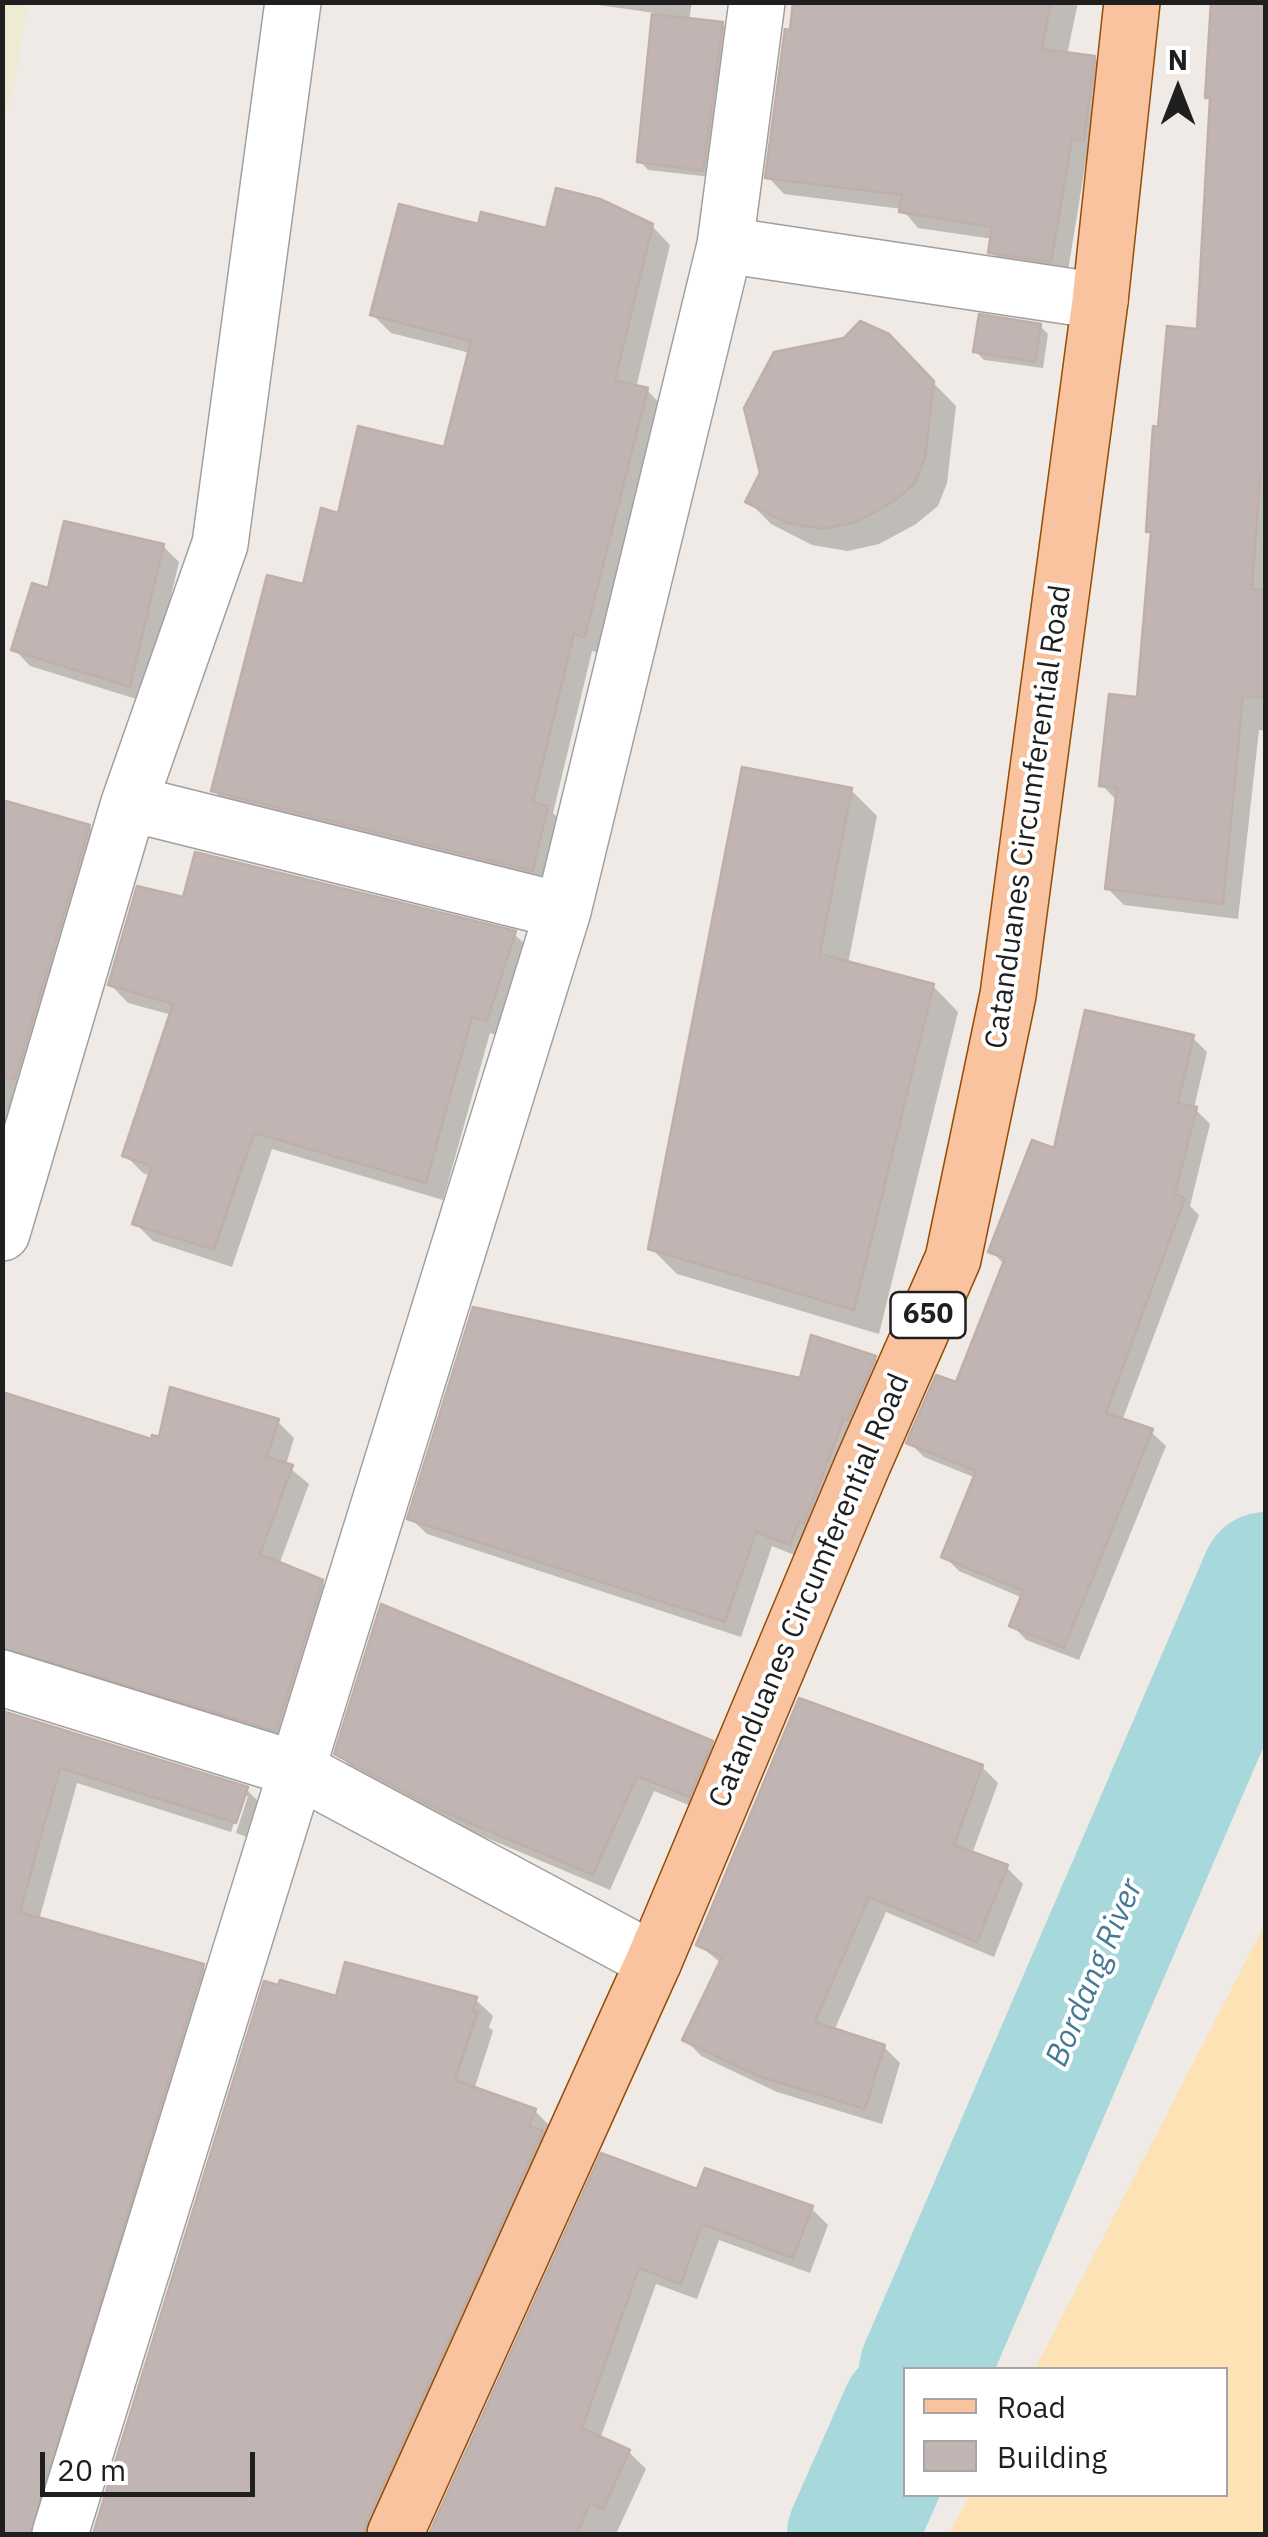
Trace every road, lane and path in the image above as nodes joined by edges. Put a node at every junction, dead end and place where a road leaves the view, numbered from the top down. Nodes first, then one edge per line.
1 (293, 2) edge
2 (758, 2) edge
3 (1132, 2) edge
4 (725, 244) junction
5 (1100, 301) junction
6 (129, 803) junction
7 (562, 911) junction
8 (2, 1232) edge
9 (2, 1678) edge
10 (298, 1770) junction
11 (654, 1961) junction
12 (60, 2534) edge
13 (395, 2534) edge

1 - 6 street
2 - 4 street
3 - 5 main road, Catanduanes Circumferential Road / 650
4 - 5 street
4 - 7 street
5 - 11 main road, Catanduanes Circumferential Road / 650
6 - 7 street
6 - 8 street
7 - 10 street
9 - 10 street
10 - 11 street
10 - 12 street
11 - 13 main road, Catanduanes Circumferential Road / 650

